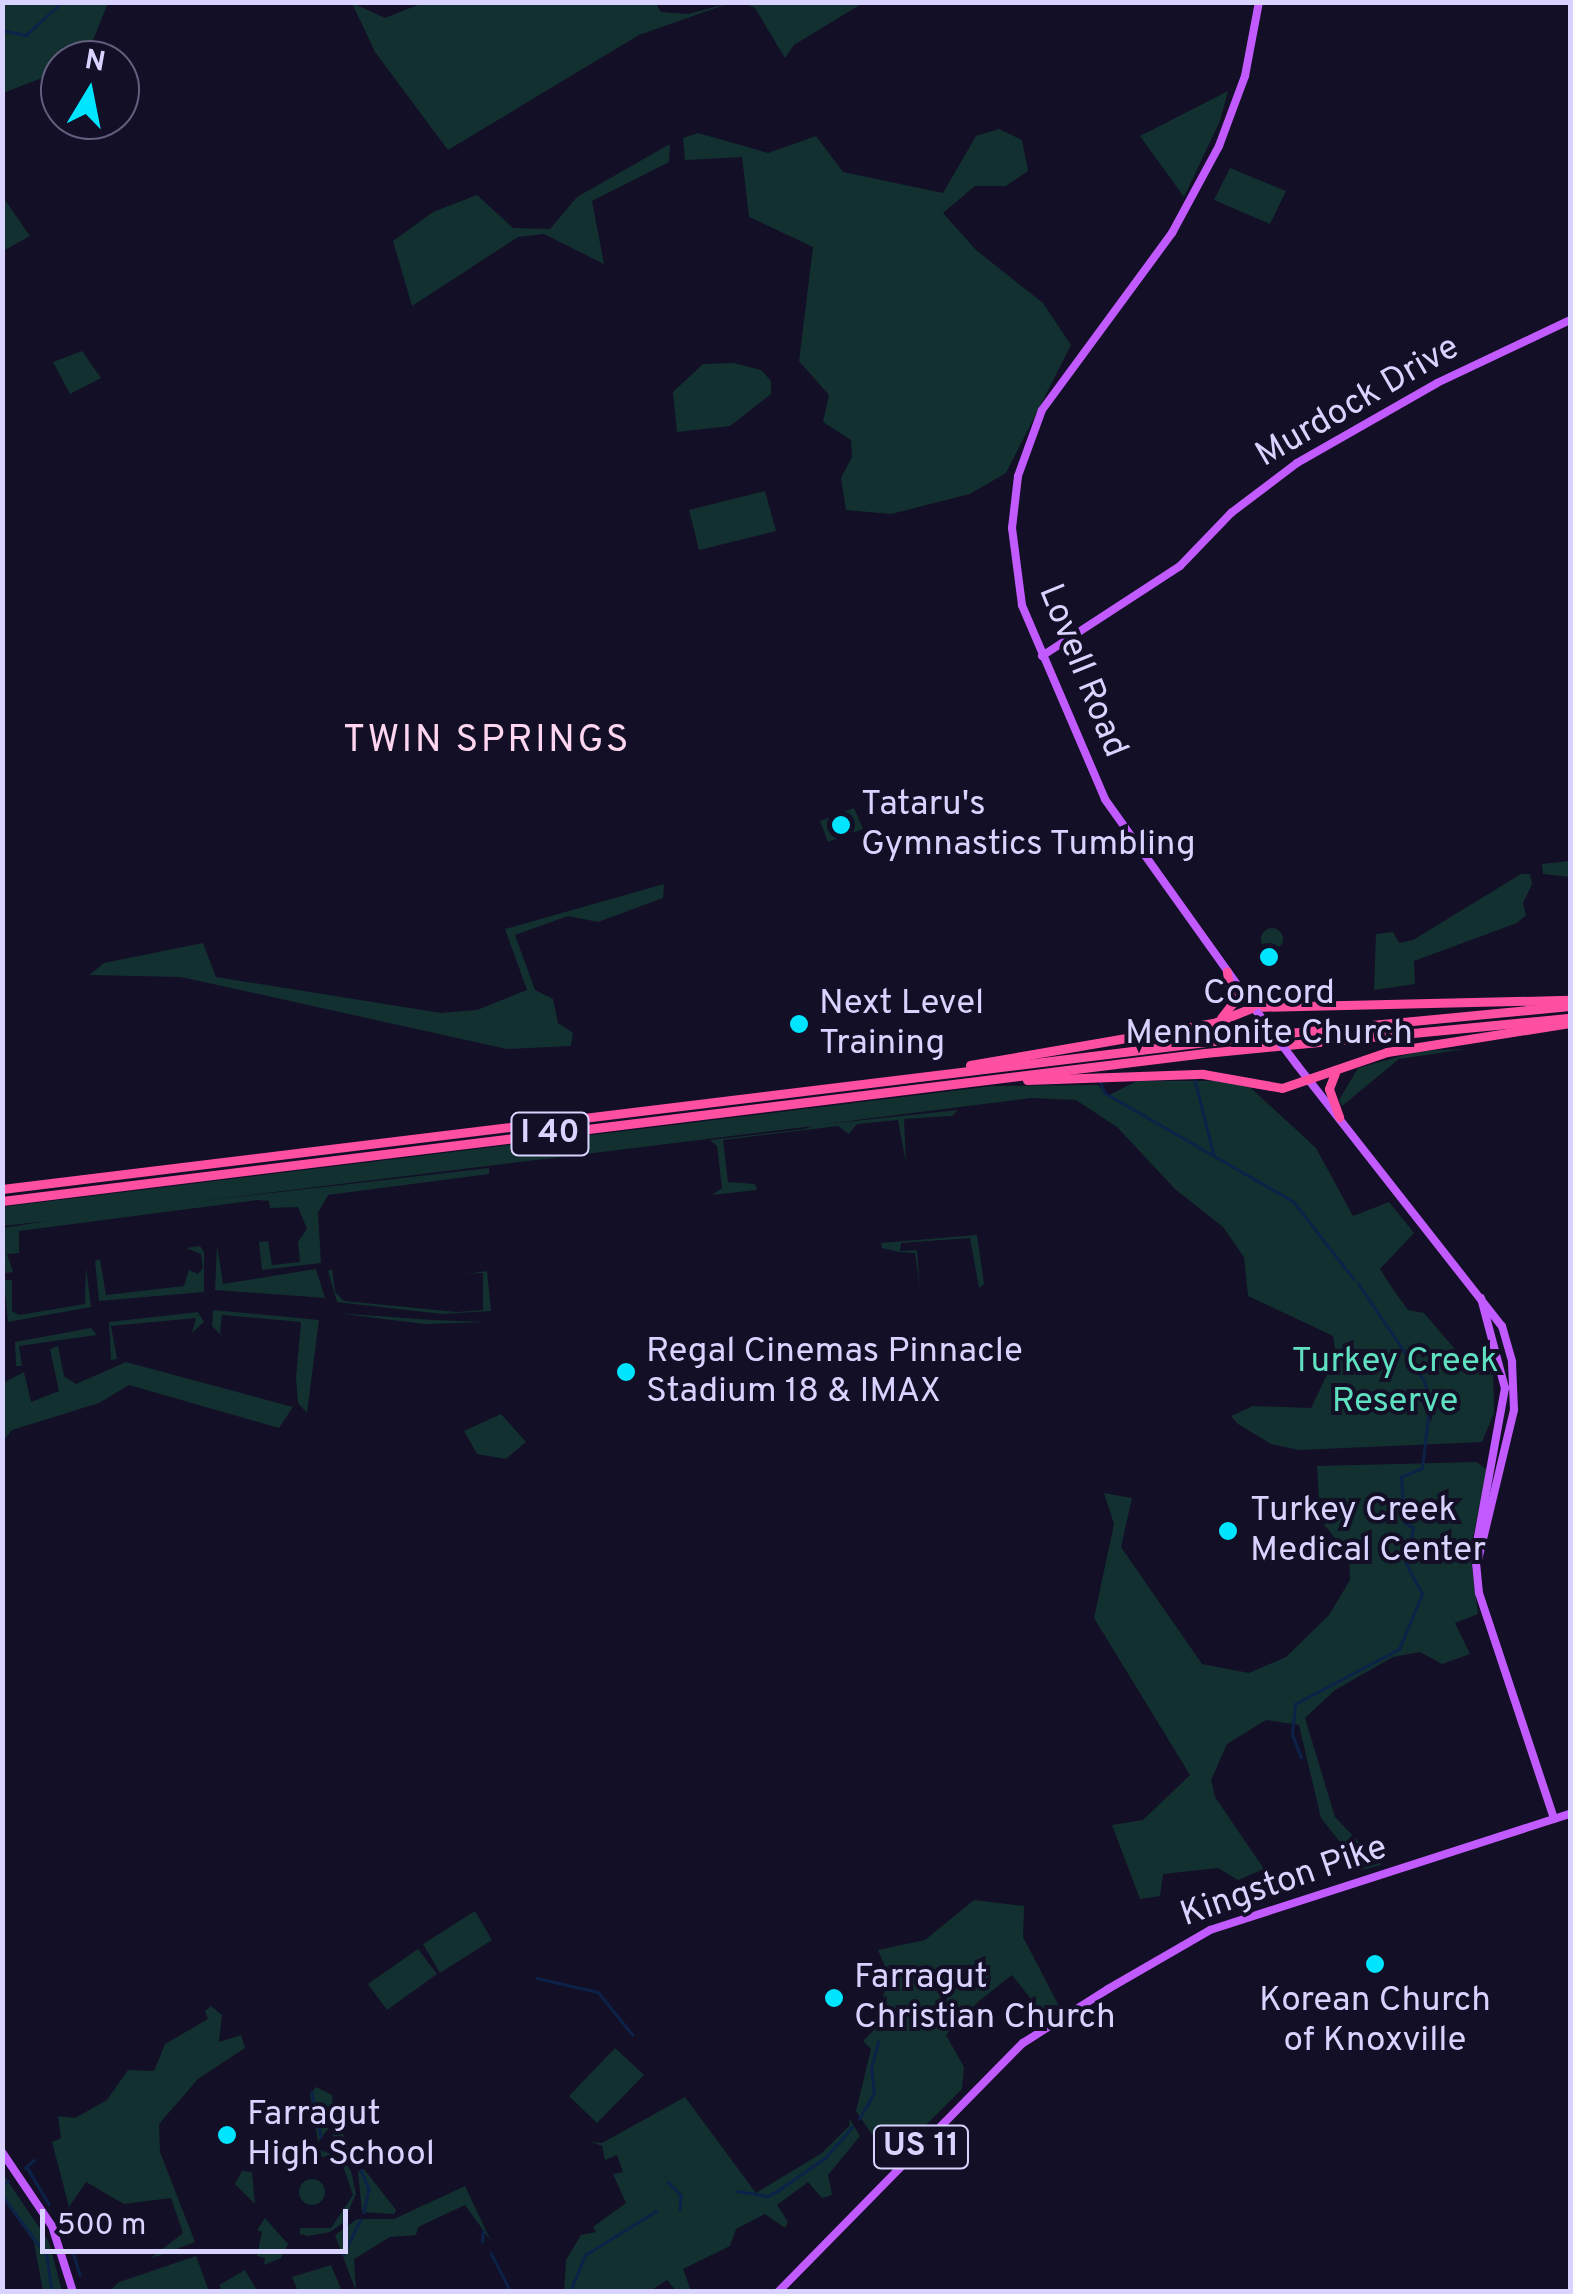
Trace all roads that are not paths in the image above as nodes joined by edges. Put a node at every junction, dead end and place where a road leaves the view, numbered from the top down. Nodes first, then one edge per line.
1 (1260, 2) edge
2 (1570, 320) edge
3 (1042, 656) junction
4 (1227, 971) junction
5 (1570, 1003) edge
6 (1256, 1010) junction
7 (1570, 1021) edge
8 (1214, 1024) junction
9 (1100, 1060) junction
10 (1338, 1070) junction
11 (932, 1076) junction
12 (979, 1082) junction
13 (1311, 1082) junction
14 (1339, 1117) junction
15 (2, 1189) edge
16 (2, 1201) edge
17 (1570, 1814) edge
18 (1554, 1819) junction
19 (2, 2152) edge
20 (73, 2292) edge
21 (778, 2292) edge

1 - 3 main road, Lovell Road
2 - 3 main road, Murdock Drive
3 - 4 main road, Lovell Road
4 - 6 main road, Lovell Road
4 - 8 highway
5 - 6 highway
5 - 9 highway, I 40
6 - 8 highway
6 - 13 main road, Lovell Road, bridge
7 - 9 highway, I 40
7 - 10 highway
8 - 11 highway
9 - 11 highway, I 40
9 - 12 highway, I 40
10 - 13 highway
10 - 14 highway
11 - 15 highway, I 40
12 - 13 highway
12 - 16 highway, I 40
13 - 14 main road, Lovell Road
14 - 18 main road, Lovell Road
17 - 18 main road, Kingston Pike / US 11
18 - 21 main road, Kingston Pike / US 11
19 - 20 main road

